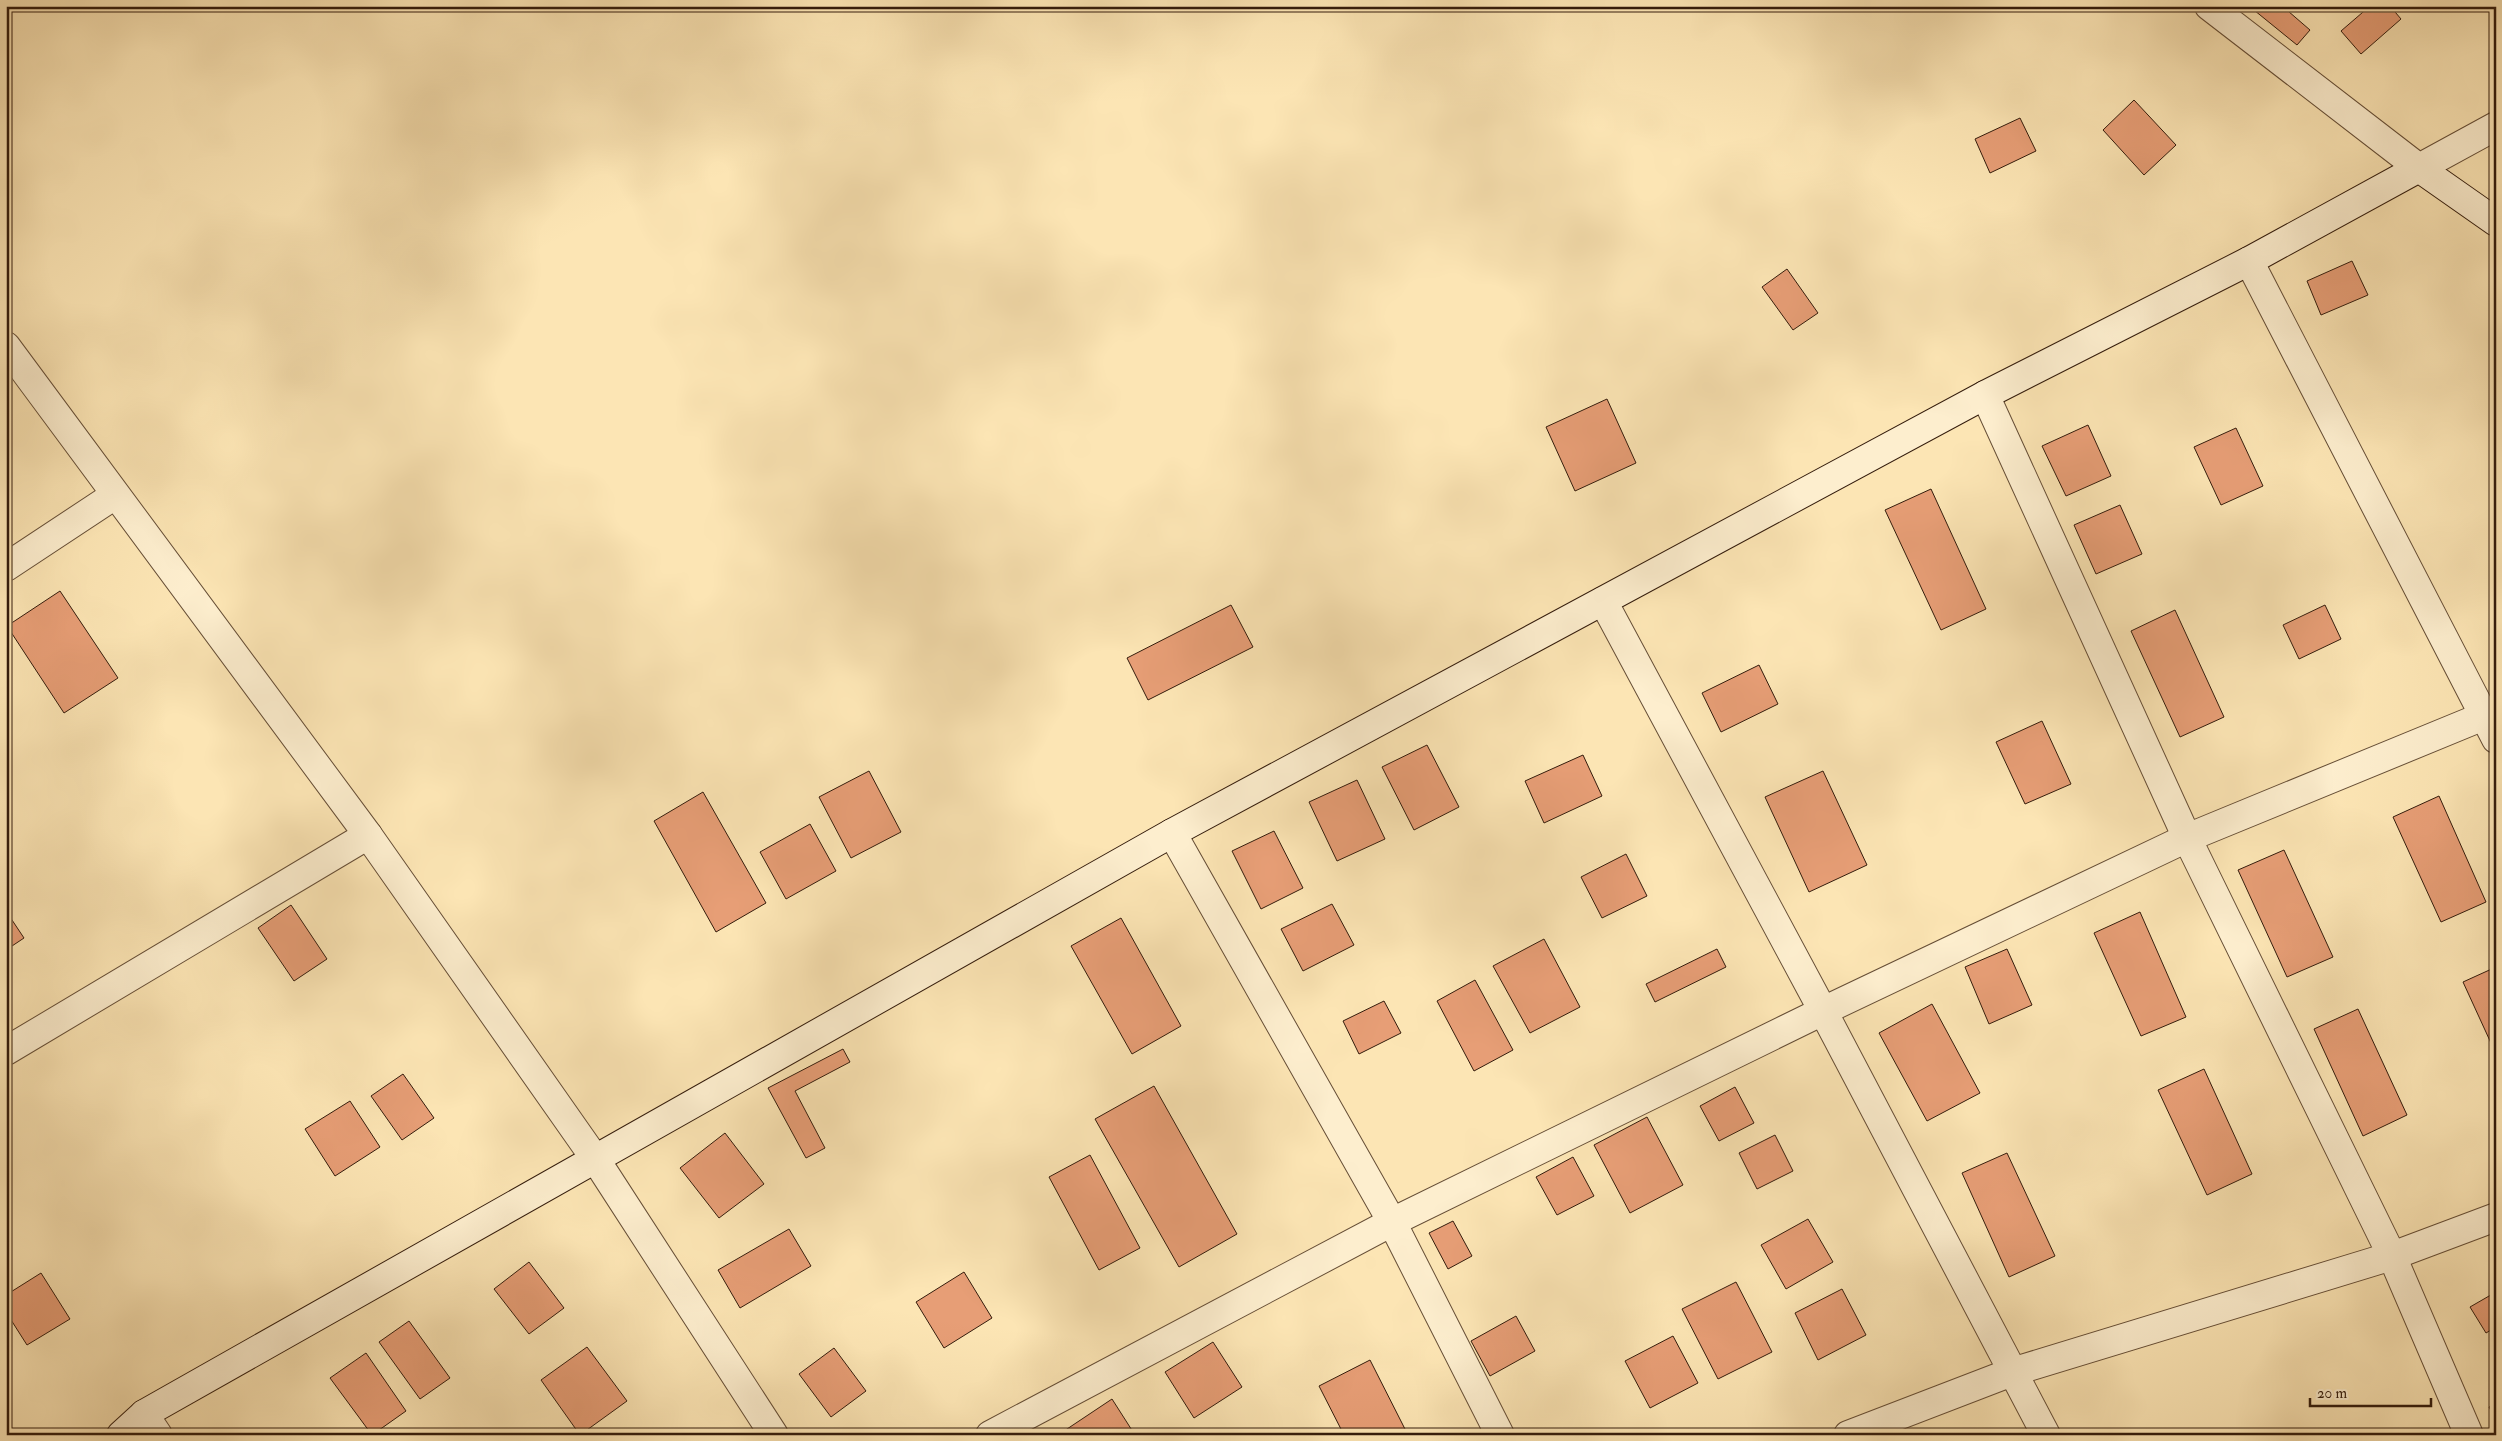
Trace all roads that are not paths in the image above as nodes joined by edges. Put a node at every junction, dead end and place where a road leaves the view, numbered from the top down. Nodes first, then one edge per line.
1 (2209, 6) edge
2 (2496, 126) edge
3 (2419, 168) junction
4 (2496, 222) edge
5 (2249, 261) junction
6 (6, 346) edge
7 (1985, 395) junction
8 (115, 495) junction
9 (6, 567) edge
10 (1602, 601) junction
11 (2492, 722) edge
12 (1172, 833) junction
13 (368, 835) junction
14 (2187, 838) junction
15 (1823, 1011) junction
16 (6, 1051) edge
17 (596, 1160) junction
18 (2496, 1217) edge
19 (1392, 1222) junction
20 (2392, 1256) junction
21 (2012, 1372) junction
22 (151, 1424) edge
23 (121, 1435) edge
24 (774, 1435) edge
25 (990, 1435) edge
26 (1500, 1435) edge
27 (1848, 1435) edge
28 (2046, 1435) edge
29 (2469, 1435) edge

1 - 3 street
2 - 3 street
3 - 4 street
3 - 5 street
5 - 7 street
5 - 11 street
6 - 8 street
7 - 10 street
7 - 14 street
8 - 9 street
8 - 13 street
10 - 12 street
10 - 15 street
11 - 14 street
12 - 17 street
12 - 19 street
13 - 16 street
13 - 17 street
14 - 15 street
14 - 20 street
15 - 19 street
15 - 21 street
17 - 22 street
17 - 24 street
18 - 20 street
19 - 25 street
19 - 26 street
20 - 21 street
20 - 29 street
21 - 27 street
21 - 28 street
22 - 23 street

